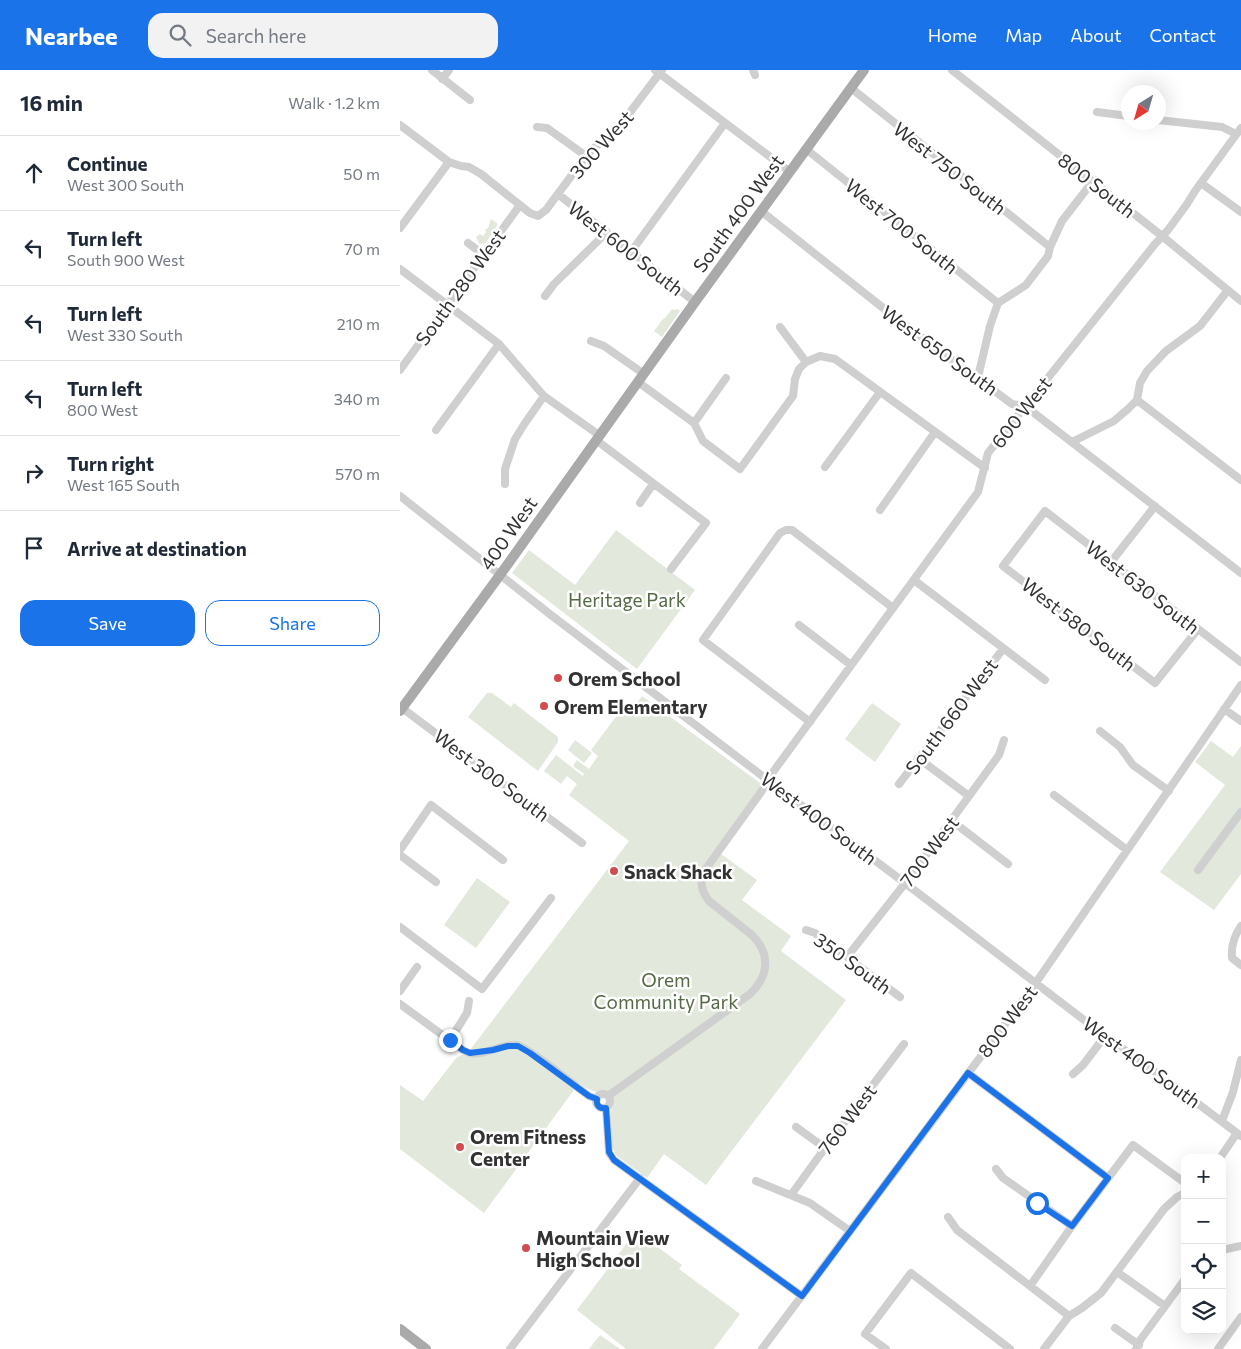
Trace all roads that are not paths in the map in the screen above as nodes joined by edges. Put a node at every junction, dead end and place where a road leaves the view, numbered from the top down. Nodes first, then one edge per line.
1 (432, 70) edge
2 (449, 70) edge
3 (952, 70) edge
4 (659, 71) edge
5 (861, 71) edge
6 (442, 79) junction
7 (850, 88) junction
8 (470, 100) dead end
9 (1097, 112) dead end
10 (1121, 115) edge
11 (1166, 121) edge
12 (725, 123) junction
13 (400, 125) edge
14 (537, 127) dead end
15 (1238, 131) edge
16 (806, 149) junction
17 (586, 156) junction
18 (449, 162) junction
19 (790, 172) junction
20 (1093, 181) junction
21 (1201, 183) junction
22 (558, 194) junction
23 (520, 205) junction
24 (762, 211) junction
25 (400, 212) edge
26 (1241, 212) edge
27 (408, 217) junction
28 (400, 228) edge
29 (607, 232) junction
30 (1162, 236) junction
31 (468, 243) dead end
32 (1050, 247) junction
33 (631, 252) junction
34 (484, 254) junction
35 (400, 269) edge
36 (1228, 290) junction
37 (545, 296) dead end
38 (1241, 301) edge
39 (695, 302) junction
40 (998, 303) junction
41 (447, 304) junction
42 (780, 326) dead end
43 (591, 341) dead end
44 (499, 344) junction
45 (806, 362) junction
46 (401, 367) edge
47 (978, 377) junction
48 (641, 378) junction
49 (726, 378) dead end
50 (880, 392) junction
51 (544, 396) junction
52 (1137, 400) junction
53 (1026, 406) junction
54 (694, 423) junction
55 (436, 430) dead end
56 (935, 432) junction
57 (598, 438) junction
58 (1072, 442) junction
59 (825, 467) dead end
60 (985, 468) junction
61 (1241, 480) edge
62 (505, 484) dead end
63 (653, 484) junction
64 (400, 496) edge
65 (640, 503) dead end
66 (1155, 506) junction
67 (880, 510) dead end
68 (1111, 562) junction
69 (1003, 566) joint
70 (671, 569) dead end
71 (1241, 573) edge
72 (500, 575) junction
73 (914, 580) junction
74 (894, 608) junction
75 (799, 625) dead end
76 (1198, 629) junction
77 (1003, 648) junction
78 (1241, 662) edge
79 (851, 666) junction
80 (1045, 680) dead end
81 (1241, 685) edge
82 (1224, 709) junction
83 (401, 710) edge
84 (810, 722) junction
85 (1241, 722) edge
86 (1100, 731) dead end
87 (1004, 740) dead end
88 (918, 758) junction
89 (769, 782) junction
90 (899, 784) dead end
91 (1169, 791) junction
92 (1054, 795) dead end
93 (970, 796) junction
94 (1241, 812) edge
95 (952, 821) junction
96 (582, 842) dead end
97 (400, 850) edge
98 (1127, 850) junction
99 (400, 855) edge
100 (503, 860) dead end
101 (1008, 864) dead end
102 (1198, 870) dead end
103 (436, 882) dead end
104 (905, 883) junction
105 (550, 898) dead end
106 (1241, 926) edge
107 (400, 927) edge
108 (806, 930) dead end
109 (847, 957) junction
110 (1241, 965) edge
111 (417, 967) dead end
112 (1035, 984) junction
113 (400, 991) edge
114 (900, 997) dead end
115 (469, 1002) dead end
116 (400, 1004) edge
117 (1105, 1036) junction
118 (450, 1040) junction
119 (904, 1044) dead end
120 (1241, 1060) edge
121 (968, 1073) junction
122 (1073, 1074) dead end
123 (608, 1096) junction
124 (597, 1099) junction
125 (606, 1108) junction
126 (1222, 1121) junction
127 (796, 1127) dead end
128 (1239, 1135) edge
129 (825, 1148) junction
130 (1223, 1154) edge
131 (996, 1169) dead end
132 (640, 1178) junction
133 (1108, 1178) junction
134 (1181, 1180) edge
135 (756, 1181) dead end
136 (792, 1195) junction
137 (1181, 1195) edge
138 (948, 1217) dead end
139 (1072, 1226) junction
140 (850, 1232) junction
141 (1241, 1246) edge
142 (1226, 1249) edge
143 (1117, 1272) junction
144 (1181, 1284) edge
145 (1030, 1286) junction
146 (802, 1296) junction
147 (1164, 1306) junction
148 (1070, 1316) junction
149 (1241, 1317) edge
150 (1115, 1328) dead end
151 (400, 1329) edge
152 (1137, 1347) edge
153 (426, 1349) edge
154 (510, 1349) edge
155 (762, 1349) edge
156 (886, 1349) edge
157 (1010, 1349) edge
158 (1044, 1349) edge
159 (1218, 1349) edge

1 - 6 street
2 - 6 street
3 - 20 street, 800 South
4 - 12 street
4 - 17 street, 300 West
5 - 7 main road, South 400 West
6 - 8 street
7 - 16 main road, South 400 West
7 - 32 street, West 750 South
9 - 10 street
11 - 15 street
12 - 19 street
12 - 33 street
13 - 18 street
14 - 17 street
15 - 21 street, 600 West
16 - 19 main road, South 400 West
16 - 40 street, West 700 South
17 - 22 street, 300 West
18 - 23 street
18 - 27 street
19 - 24 main road, South 400 West
20 - 30 street, 800 South
20 - 32 street
21 - 26 street
21 - 30 street, 600 West
22 - 23 street, 300 West
22 - 29 street, West 600 South
23 - 34 street, South 280 West
24 - 39 main road, South 400 West
24 - 47 street, West 650 South
25 - 27 street
27 - 28 street
29 - 33 street, West 600 South
29 - 37 street
30 - 36 street, 800 South
30 - 53 street, 600 West
31 - 34 street
32 - 40 street
33 - 39 street, West 600 South
34 - 41 street, South 280 West
35 - 41 street
36 - 38 street, 800 South
36 - 52 street
39 - 48 main road, South 400 West
40 - 47 street
41 - 44 street
41 - 46 street, South 280 West
42 - 45 street
43 - 48 street
44 - 51 street
44 - 55 street
45 - 50 street
45 - 54 street
47 - 53 street, West 650 South
48 - 54 street
48 - 57 main road, 400 West
49 - 54 street
50 - 56 street
50 - 59 street
51 - 57 street
51 - 62 street
52 - 58 street
52 - 61 street
53 - 58 street, West 650 South
53 - 60 street, 600 West
56 - 60 street
56 - 67 street
57 - 63 street
57 - 72 main road, 400 West
58 - 66 street, West 650 South
60 - 73 street, 600 West
63 - 65 street
63 - 70 street
64 - 72 street, West 400 South
66 - 68 street
66 - 71 street, West 650 South
68 - 69 street, West 630 South
68 - 76 street, West 630 South
69 - 76 street, West 580 South
72 - 83 main road, 400 West
72 - 89 street, West 400 South
73 - 74 street, 600 West
73 - 77 street
74 - 79 street, 600 West
74 - 84 street
75 - 79 street
76 - 78 street, West 630 South
77 - 80 street
77 - 88 street, South 660 West
79 - 84 street, 600 West
81 - 82 street, 800 West
82 - 85 street
82 - 91 street, 800 West
83 - 96 street, West 300 South
84 - 89 street, 600 West
86 - 91 street
87 - 93 street, 700 West
88 - 90 street, South 660 West
88 - 93 street
89 - 104 street, West 400 South
89 - 123 street, 600 West
91 - 98 street, 800 West
92 - 98 street
93 - 95 street, 700 West
94 - 102 street
95 - 101 street
95 - 104 street, 700 West
97 - 100 street
98 - 112 street, 800 West
99 - 103 street
104 - 109 street, 700 West
104 - 112 street, West 400 South
105 - 107 street
106 - 110 street
108 - 109 street, 350 South
109 - 114 street, 350 South
111 - 113 street
112 - 117 street, West 400 South
112 - 121 street, 800 West
115 - 118 street
116 - 118 street
117 - 122 street
117 - 126 street, West 400 South
118 - 124 street
119 - 129 street, 760 West
120 - 126 street
121 - 133 street
121 - 140 street, 800 West
123 - 124 street
123 - 125 street
124 - 125 street
125 - 132 street
126 - 128 street, West 400 South
127 - 129 street
128 - 130 street
129 - 136 street, 760 West
131 - 139 street
132 - 146 street
132 - 154 street
133 - 134 street
133 - 139 street
135 - 136 street
136 - 140 street
137 - 143 street
138 - 145 street
139 - 145 street
140 - 146 street, 800 West
141 - 142 street
143 - 147 street
143 - 148 street
144 - 147 street
145 - 148 street
146 - 155 street, 800 West
147 - 152 street
148 - 158 street
149 - 159 street
150 - 152 street
151 - 153 main road
156 - 157 street

